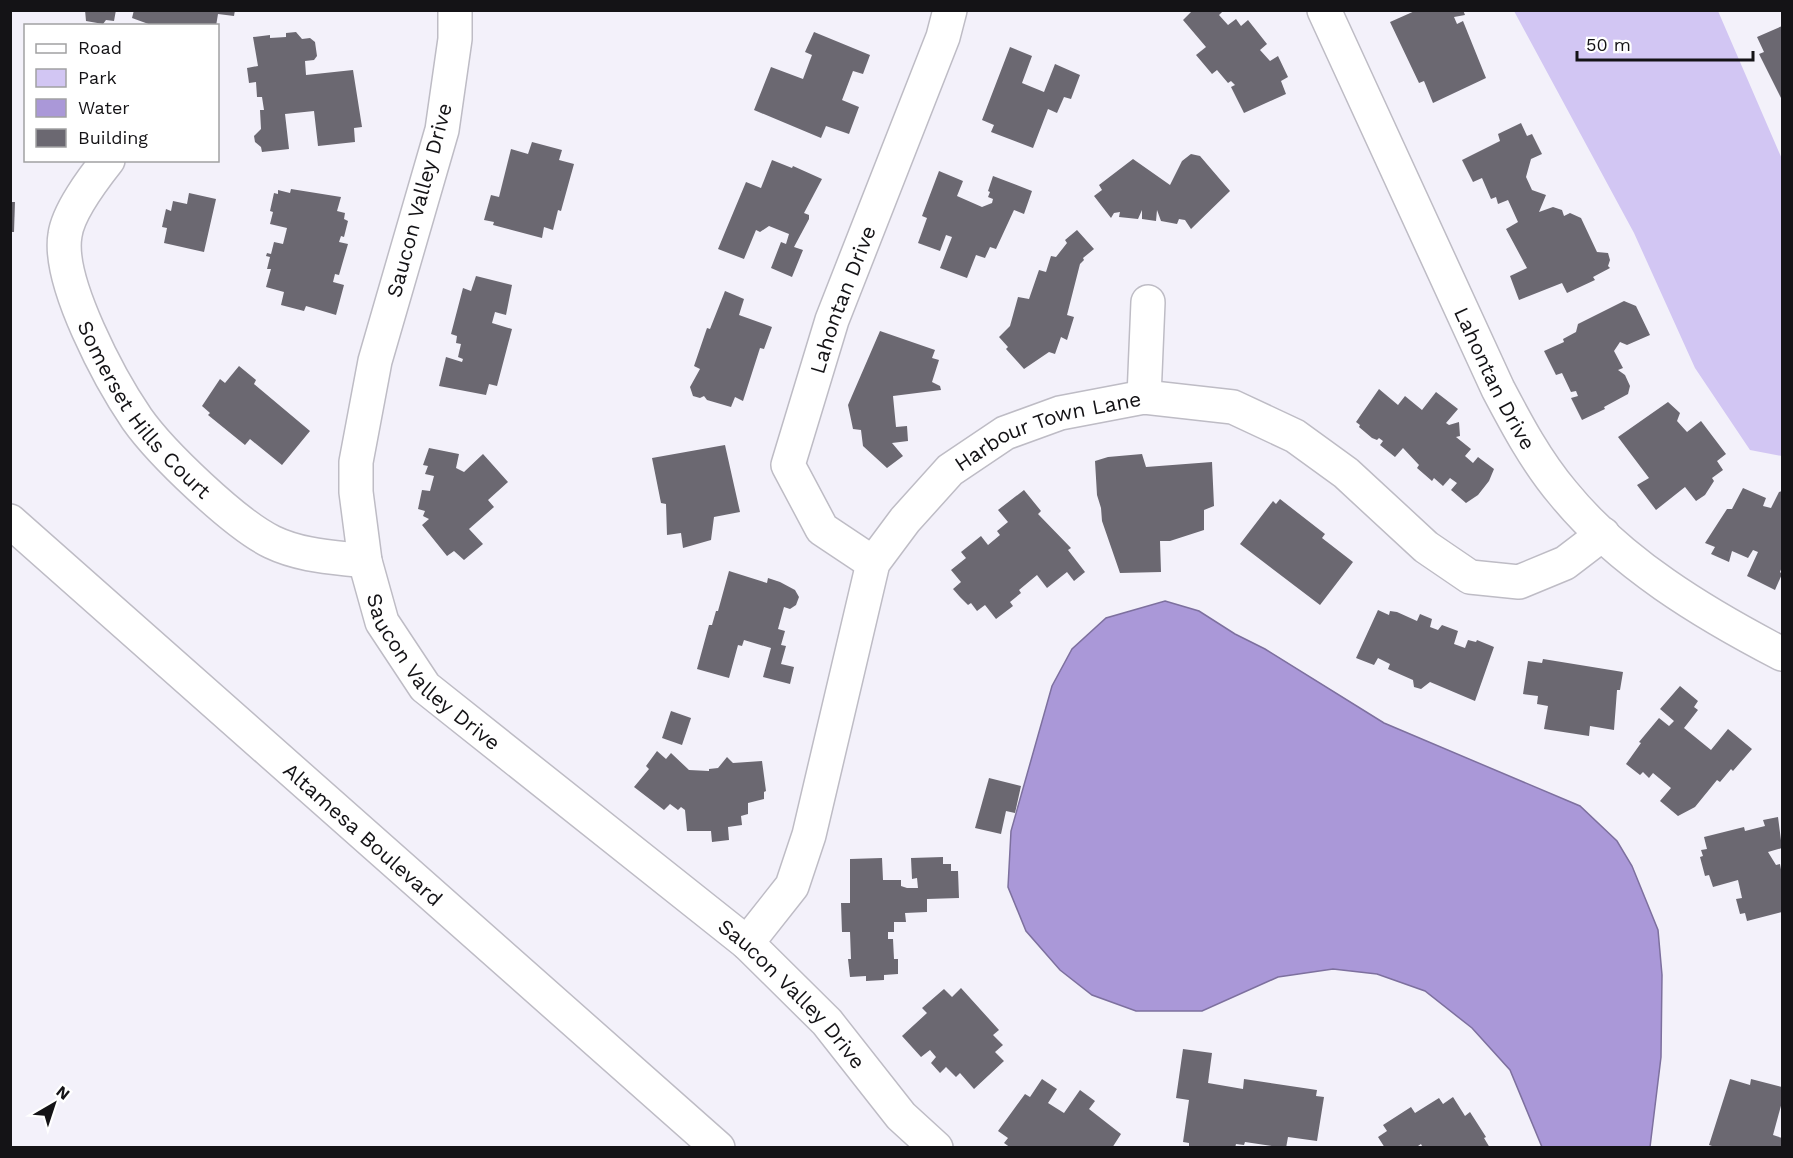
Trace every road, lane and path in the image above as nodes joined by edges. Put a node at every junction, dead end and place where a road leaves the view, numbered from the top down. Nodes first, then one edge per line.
1 (455, 10) edge
2 (950, 10) edge
3 (1324, 10) edge
4 (107, 162) edge
5 (1148, 302) dead end
6 (1144, 396) junction
7 (10, 521) edge
8 (1603, 534) junction
9 (365, 561) junction
10 (873, 563) junction
11 (1782, 654) edge
12 (747, 942) junction
13 (718, 1148) edge
14 (936, 1148) edge

1 - 9 street, Saucon Valley Drive
2 - 10 street, Lahontan Drive
3 - 8 street, Lahontan Drive
4 - 9 street, Somerset Hills Court
5 - 6 street
6 - 8 street, Harbour Town Lane
6 - 10 street, Harbour Town Lane
7 - 13 street, Altamesa Boulevard
8 - 11 street, Lahontan Drive
9 - 12 street, Saucon Valley Drive
10 - 12 street, Harbour Town Lane
12 - 14 street, Saucon Valley Drive

